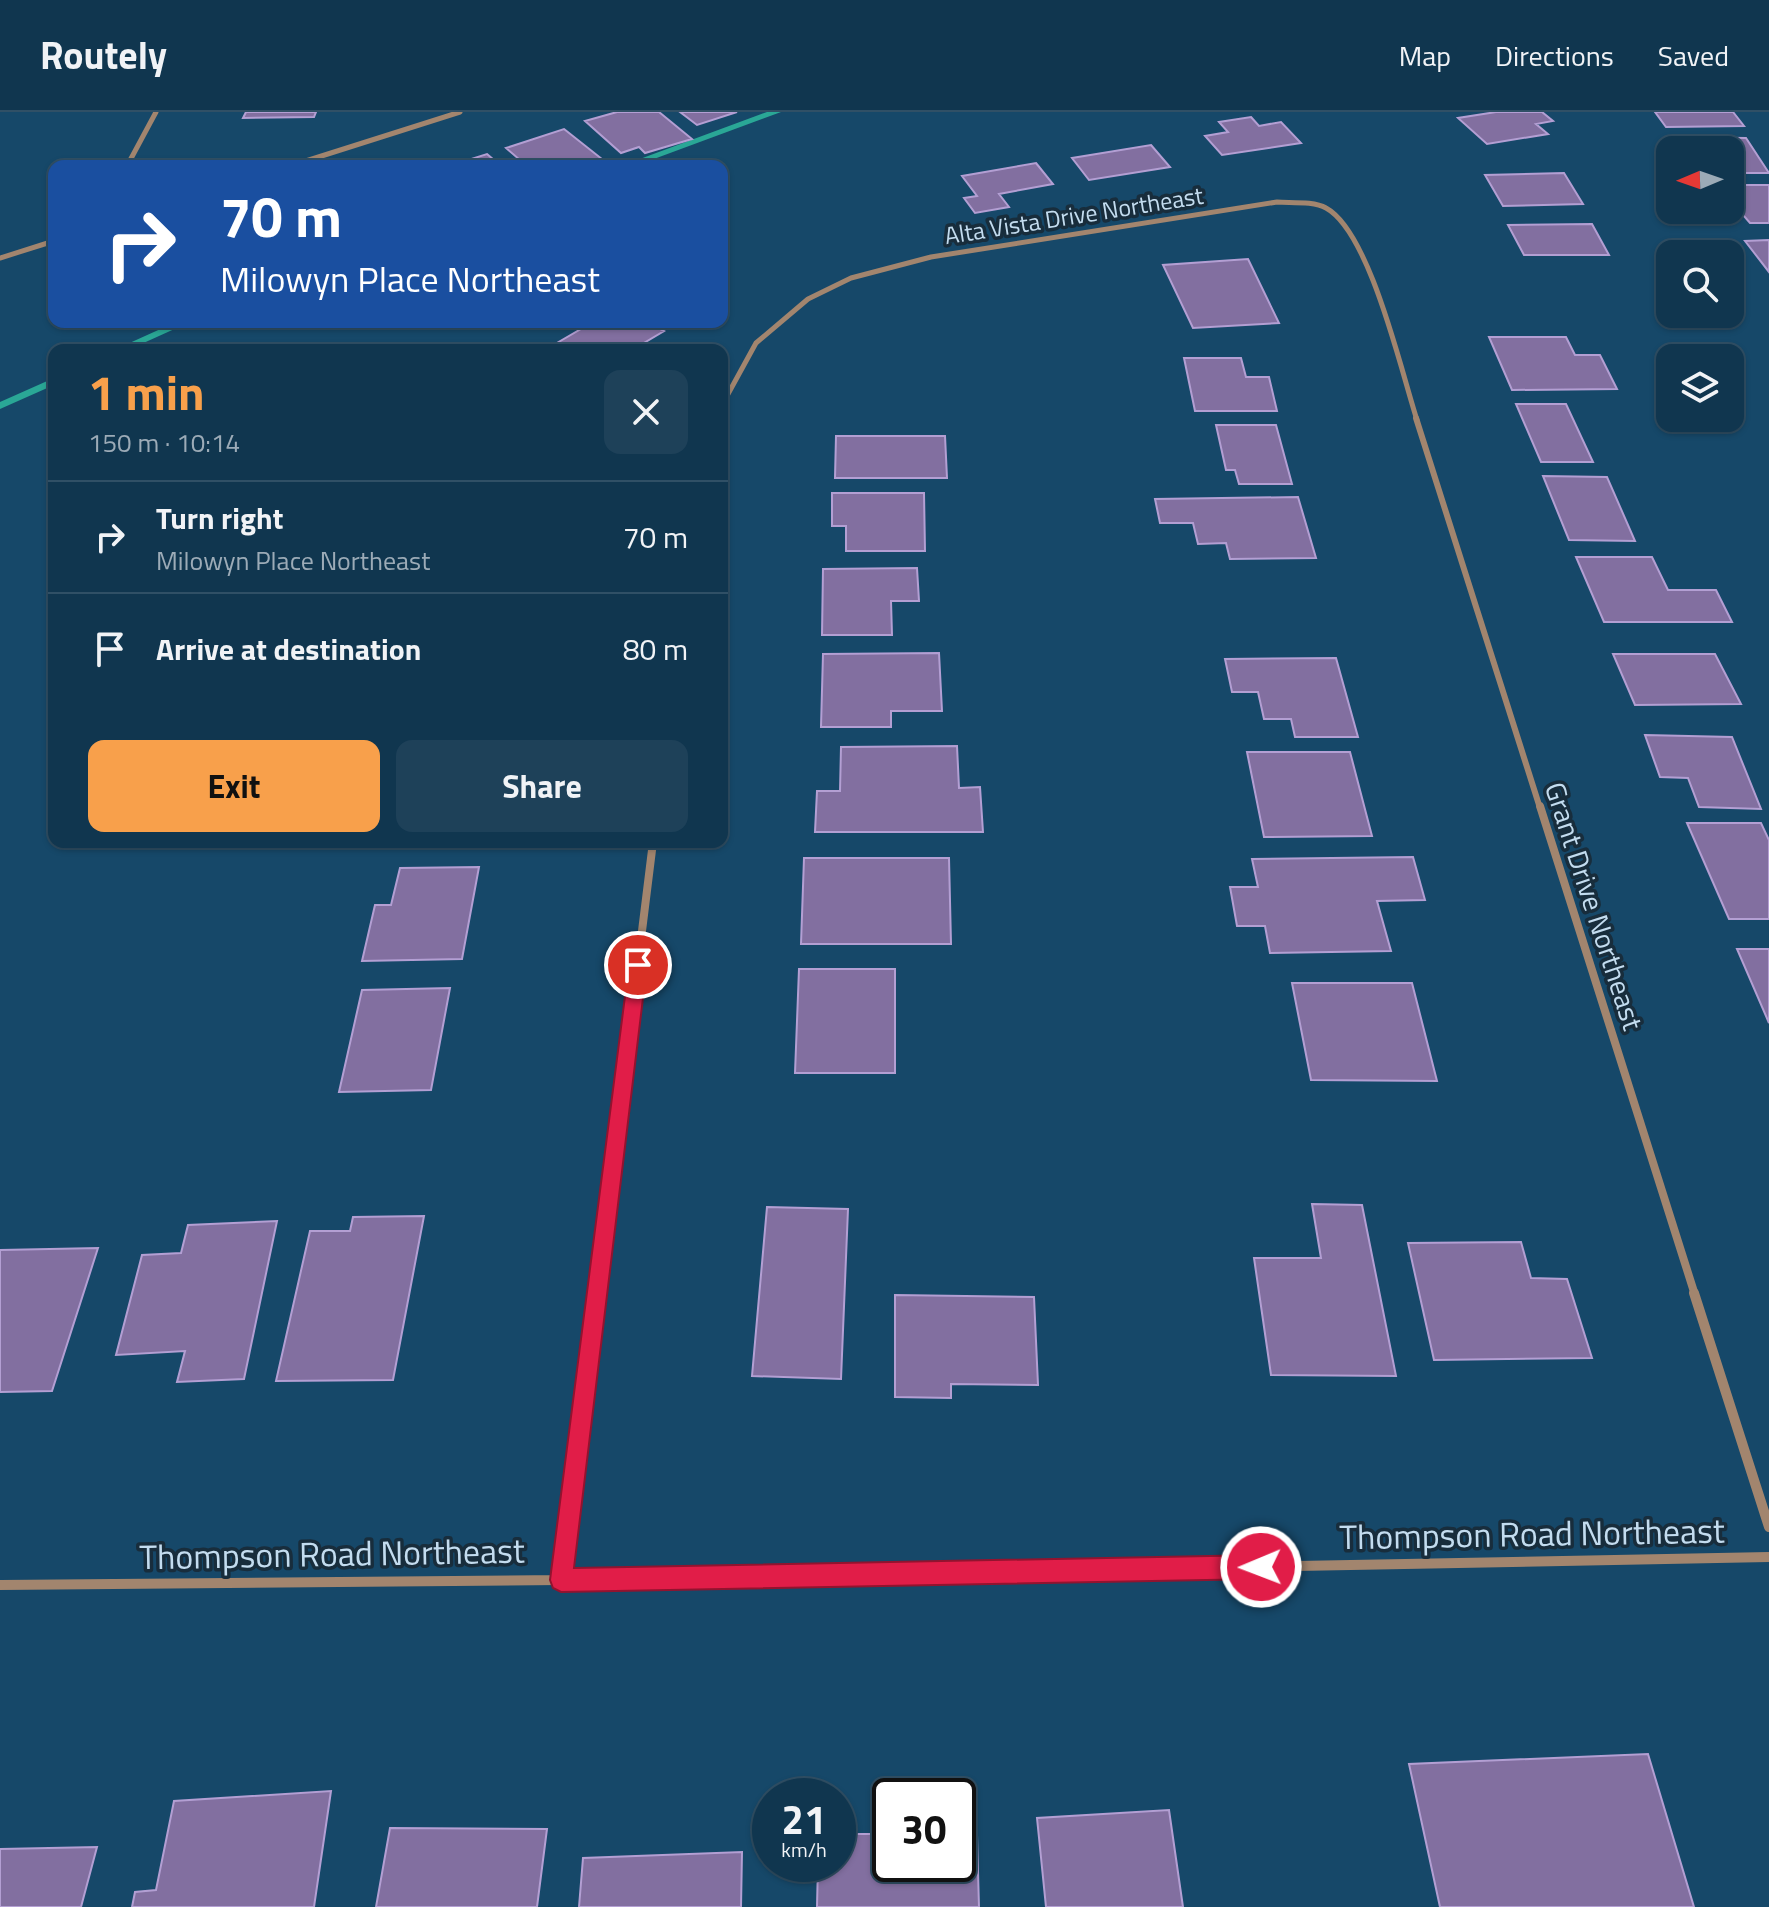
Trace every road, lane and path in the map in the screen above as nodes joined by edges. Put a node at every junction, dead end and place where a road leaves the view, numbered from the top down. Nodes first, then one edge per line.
1 (156, 112) edge
2 (460, 112) edge
3 (130, 160) edge
4 (309, 160) edge
5 (48, 243) edge
6 (0, 258) edge
7 (1377, 298) joint
8 (728, 394) edge
9 (652, 848) edge
10 (1769, 1527) edge
11 (1769, 1557) edge
12 (561, 1580) junction
13 (0, 1585) edge

1 - 3 street
2 - 4 street
5 - 6 street
7 - 8 street, Alta Vista Drive Northeast
7 - 10 street, Grant Drive Northeast
9 - 12 street
11 - 12 street, Thompson Road Northeast
12 - 13 street, Thompson Road Northeast

